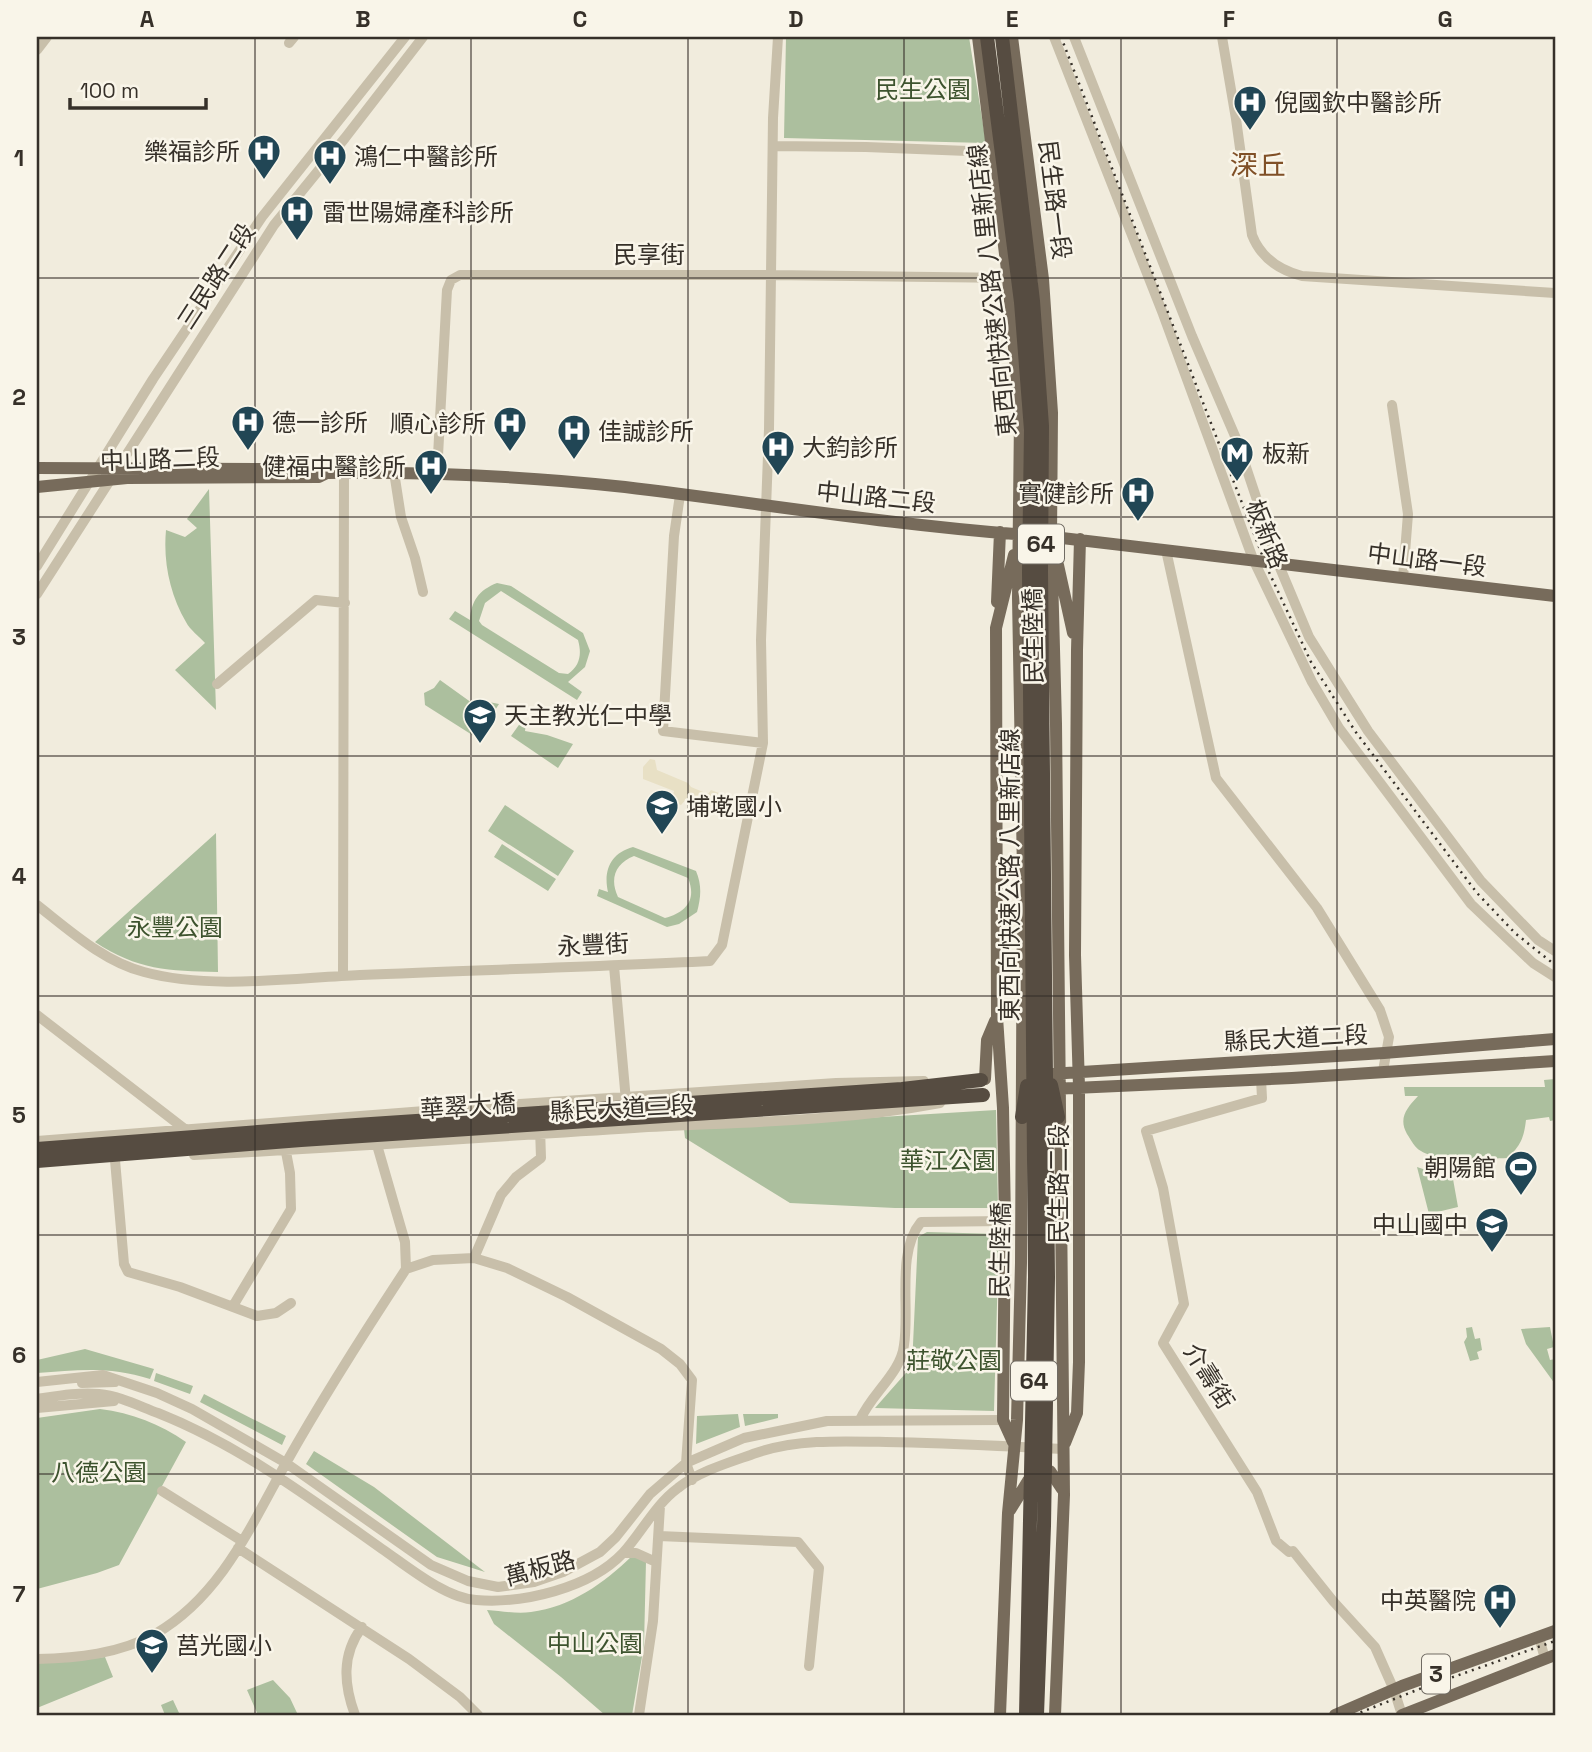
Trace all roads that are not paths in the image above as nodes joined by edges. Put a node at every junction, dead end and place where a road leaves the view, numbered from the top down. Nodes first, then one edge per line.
1 (47, 37) edge
2 (405, 37) edge
3 (423, 37) edge
4 (778, 37) edge
5 (978, 37) edge
6 (986, 37) edge
7 (1002, 37) edge
8 (1012, 37) edge
9 (1054, 37) edge
10 (1074, 37) edge
11 (1222, 37) edge
12 (37, 50) edge
13 (773, 146) junction
14 (993, 152) junction
15 (771, 275) junction
16 (1008, 278) junction
17 (1044, 279) junction
18 (1555, 293) edge
19 (1392, 405) dead end
20 (99, 467) junction
21 (116, 467) junction
22 (37, 468) edge
23 (344, 472) junction
24 (394, 472) junction
25 (326, 473) junction
26 (437, 474) junction
27 (108, 480) junction
28 (89, 482) junction
29 (37, 487) edge
30 (680, 495) junction
31 (767, 507) junction
32 (1000, 532) junction
33 (1019, 534) junction
34 (1051, 537) junction
35 (1080, 539) junction
36 (1166, 550) junction
37 (1253, 559) junction
38 (1278, 563) junction
39 (1294, 565) joint
40 (37, 566) edge
41 (1403, 578) junction
42 (423, 592) dead end
43 (37, 594) edge
44 (1555, 596) edge
45 (345, 603) junction
46 (996, 628) junction
47 (1077, 650) junction
48 (217, 684) dead end
49 (763, 743) junction
50 (996, 808) junction
51 (1076, 808) junction
52 (37, 905) edge
53 (1555, 951) edge
54 (614, 966) junction
55 (343, 976) junction
56 (1555, 977) edge
57 (37, 1015) edge
58 (997, 1017) junction
59 (1555, 1039) edge
60 (1039, 1049) junction
61 (1384, 1054) junction
62 (1555, 1061) edge
63 (1078, 1071) junction
64 (1383, 1071) junction
65 (1040, 1075) joint
66 (1001, 1076) junction
67 (1261, 1079) junction
68 (983, 1085) junction
69 (1079, 1087) junction
70 (1040, 1089) joint
71 (1002, 1093) junction
72 (903, 1094) junction
73 (626, 1097) junction
74 (537, 1103) junction
75 (1022, 1117) junction
76 (1058, 1117) junction
77 (186, 1129) junction
78 (628, 1129) junction
79 (541, 1134) junction
80 (37, 1141) edge
81 (377, 1145) junction
82 (37, 1149) edge
83 (286, 1152) junction
84 (196, 1155) junction
85 (115, 1160) junction
86 (37, 1163) edge
87 (1005, 1221) junction
88 (474, 1258) junction
89 (406, 1269) junction
90 (291, 1303) dead end
91 (233, 1306) junction
92 (37, 1382) edge
93 (123, 1382) junction
94 (37, 1389) edge
95 (37, 1399) edge
96 (122, 1399) junction
97 (37, 1408) edge
98 (860, 1420) junction
99 (1010, 1420) junction
100 (1014, 1446) junction
101 (1062, 1449) junction
102 (286, 1463) junction
103 (686, 1463) junction
104 (279, 1476) junction
105 (692, 1480) junction
106 (162, 1491) dead end
107 (1064, 1495) junction
108 (660, 1506) junction
109 (1008, 1513) junction
110 (659, 1536) junction
111 (240, 1544) junction
112 (623, 1553) junction
113 (656, 1562) junction
114 (362, 1628) junction
115 (1555, 1632) edge
116 (1539, 1637) junction
117 (1550, 1657) edge
118 (37, 1660) edge
119 (809, 1666) dead end
120 (1394, 1690) junction
121 (355, 1715) edge
122 (478, 1715) edge
123 (639, 1715) edge
124 (1000, 1715) edge
125 (1026, 1715) edge
126 (1037, 1715) edge
127 (1055, 1715) edge
128 (1335, 1715) edge
129 (1402, 1715) edge

1 - 12 street
2 - 20 street, 三民路二段
3 - 21 street, 三民路二段
4 - 13 street, 永豐街
5 - 14 main road
6 - 60 highway, 東西向快速公路 八里新店線 / 64
7 - 60 highway, 東西向快速公路 八里新店線 / 64
8 - 17 main road, 民生路一段
9 - 37 street, 板新路
10 - 38 street, 板新路
11 - 18 street
13 - 14 street
13 - 15 street, 永豐街
14 - 16 main road
15 - 16 street, 民享街
15 - 26 street, 民享街
15 - 31 street, 永豐街
16 - 17 street, 民享街
16 - 33 main road
17 - 34 main road, 民生路一段
19 - 41 street
20 - 21 main road, 中山路二段
20 - 22 main road, 中山路二段
20 - 28 street, 三民路二段
21 - 25 main road, 中山路二段
21 - 27 street, 三民路二段
23 - 24 main road, 中山路二段
23 - 25 main road, 中山路二段
23 - 45 street
24 - 26 main road, 中山路二段
24 - 42 street
25 - 27 main road, 中山路二段
26 - 30 main road, 中山路二段
27 - 28 main road, 中山路二段
27 - 43 street, 三民路二段
28 - 29 main road, 中山路二段
28 - 40 street, 三民路二段
30 - 31 main road, 中山路二段
30 - 49 street
31 - 32 main road, 中山路二段
31 - 49 street, 永豐街
32 - 33 main road, 中山路二段
32 - 46 main road
33 - 34 main road, 中山路二段
33 - 46 main road
33 - 75 main road, 民生陸橋
34 - 35 main road, 中山路二段
34 - 47 main road, 民生路二段
34 - 76 main road, 民生陸橋
35 - 36 main road, 中山路二段
35 - 47 main road, 民生路二段
36 - 37 main road, 中山路二段
36 - 61 street
37 - 38 main road, 中山路二段
37 - 56 street, 板新路
38 - 39 main road, 中山路二段
38 - 53 street, 板新路
39 - 41 main road, 中山路一段
41 - 44 main road, 中山路一段
45 - 48 street
45 - 55 street
46 - 50 main road
47 - 51 main road, 民生路二段
49 - 54 street, 永豐街
50 - 51 street
50 - 58 main road
51 - 63 main road, 民生路二段
52 - 55 street, 永豐街
54 - 55 street, 永豐街
54 - 73 street
57 - 77 street
58 - 66 main road
58 - 68 main road
59 - 61 main road, 縣民大道二段
60 - 75 highway
60 - 76 highway
60 - 125 highway, 東西向快速公路 八里新店線 / 64
60 - 126 highway, 東西向快速公路 八里新店線 / 64
61 - 63 main road, 縣民大道二段
61 - 64 street
62 - 64 main road, 縣民大道二段
63 - 65 main road, 縣民大道二段
63 - 69 main road, 民生路二段
64 - 67 main road, 縣民大道二段
65 - 66 main road, 縣民大道三段
66 - 68 main road, 縣民大道三段
66 - 71 main road
67 - 69 main road, 縣民大道二段
67 - 120 street, 介壽街
68 - 71 main road, 縣民大道三段
68 - 72 highway
68 - 73 street, 縣民大道三段
68 - 78 street, 縣民大道三段
69 - 70 main road, 縣民大道二段
69 - 101 main road, 民生路二段
70 - 71 main road, 縣民大道三段
71 - 87 main road
72 - 82 highway, 華翠大橋
72 - 86 highway, 華翠大橋
73 - 74 street, 縣民大道三段
73 - 78 street
74 - 77 street, 縣民大道三段
74 - 79 street
75 - 99 main road, 民生陸橋
76 - 101 main road, 民生陸橋
77 - 80 street, 縣民大道三段
77 - 84 street
78 - 79 street, 縣民大道三段
79 - 81 street, 縣民大道三段
79 - 88 street
81 - 83 street, 縣民大道三段
81 - 89 street
83 - 84 street, 縣民大道三段
83 - 91 street
84 - 85 street, 縣民大道三段
85 - 86 street, 縣民大道三段
85 - 91 street
87 - 98 street
87 - 99 main road
88 - 89 street
88 - 103 street
89 - 102 street
90 - 91 street
92 - 93 street, 萬板路
93 - 94 street
93 - 102 street, 萬板路
95 - 96 street
96 - 97 street, 萬板路
96 - 104 street, 萬板路
98 - 99 street, 萬板路
98 - 103 street, 萬板路
99 - 100 main road
100 - 101 street, 萬板路
100 - 105 street, 萬板路
100 - 109 main road
101 - 107 main road, 民生路二段
102 - 103 street, 萬板路
102 - 104 street
103 - 105 street
104 - 111 street
104 - 112 street, 萬板路
105 - 108 street, 萬板路
106 - 111 street
107 - 109 main road
107 - 127 main road, 民生路二段
108 - 110 street
108 - 112 street, 萬板路
109 - 124 main road
110 - 113 street
110 - 119 street
111 - 114 street
111 - 118 street
112 - 113 street
113 - 123 street
114 - 121 street
114 - 122 street
115 - 116 main road, 3
116 - 117 street
116 - 120 main road, 3
117 - 129 main road, 3
120 - 128 main road, 3
120 - 129 street

